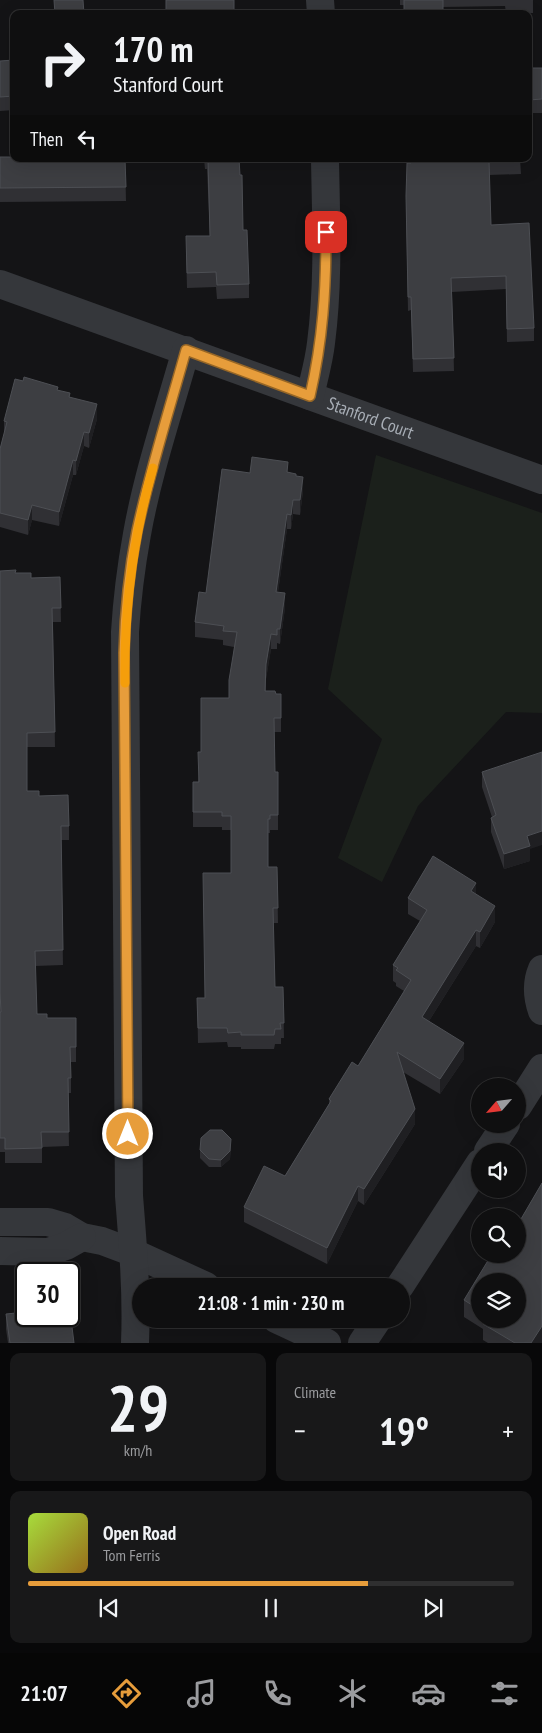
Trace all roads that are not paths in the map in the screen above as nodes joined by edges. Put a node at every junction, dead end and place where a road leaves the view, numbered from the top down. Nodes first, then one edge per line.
1 (325, 162) edge
2 (0, 284) edge
3 (186, 350) junction
4 (310, 396) junction
5 (542, 480) edge
6 (542, 969) edge
7 (542, 1010) edge
8 (542, 1068) edge
9 (526, 1093) edge
10 (471, 1177) edge
11 (0, 1222) edge
12 (82, 1237) junction
13 (0, 1251) edge
14 (134, 1253) junction
15 (189, 1278) edge
16 (405, 1278) edge
17 (295, 1328) edge
18 (372, 1328) edge
19 (135, 1343) edge
20 (327, 1343) edge
21 (362, 1343) edge

1 - 4 street
2 - 3 street, Stanford Court
3 - 4 street, Stanford Court
3 - 14 street
4 - 5 street, Stanford Court
6 - 7 street
8 - 9 street
10 - 16 street
11 - 12 street
12 - 13 street
12 - 14 street
14 - 15 street
14 - 19 street
17 - 20 street
18 - 21 street

